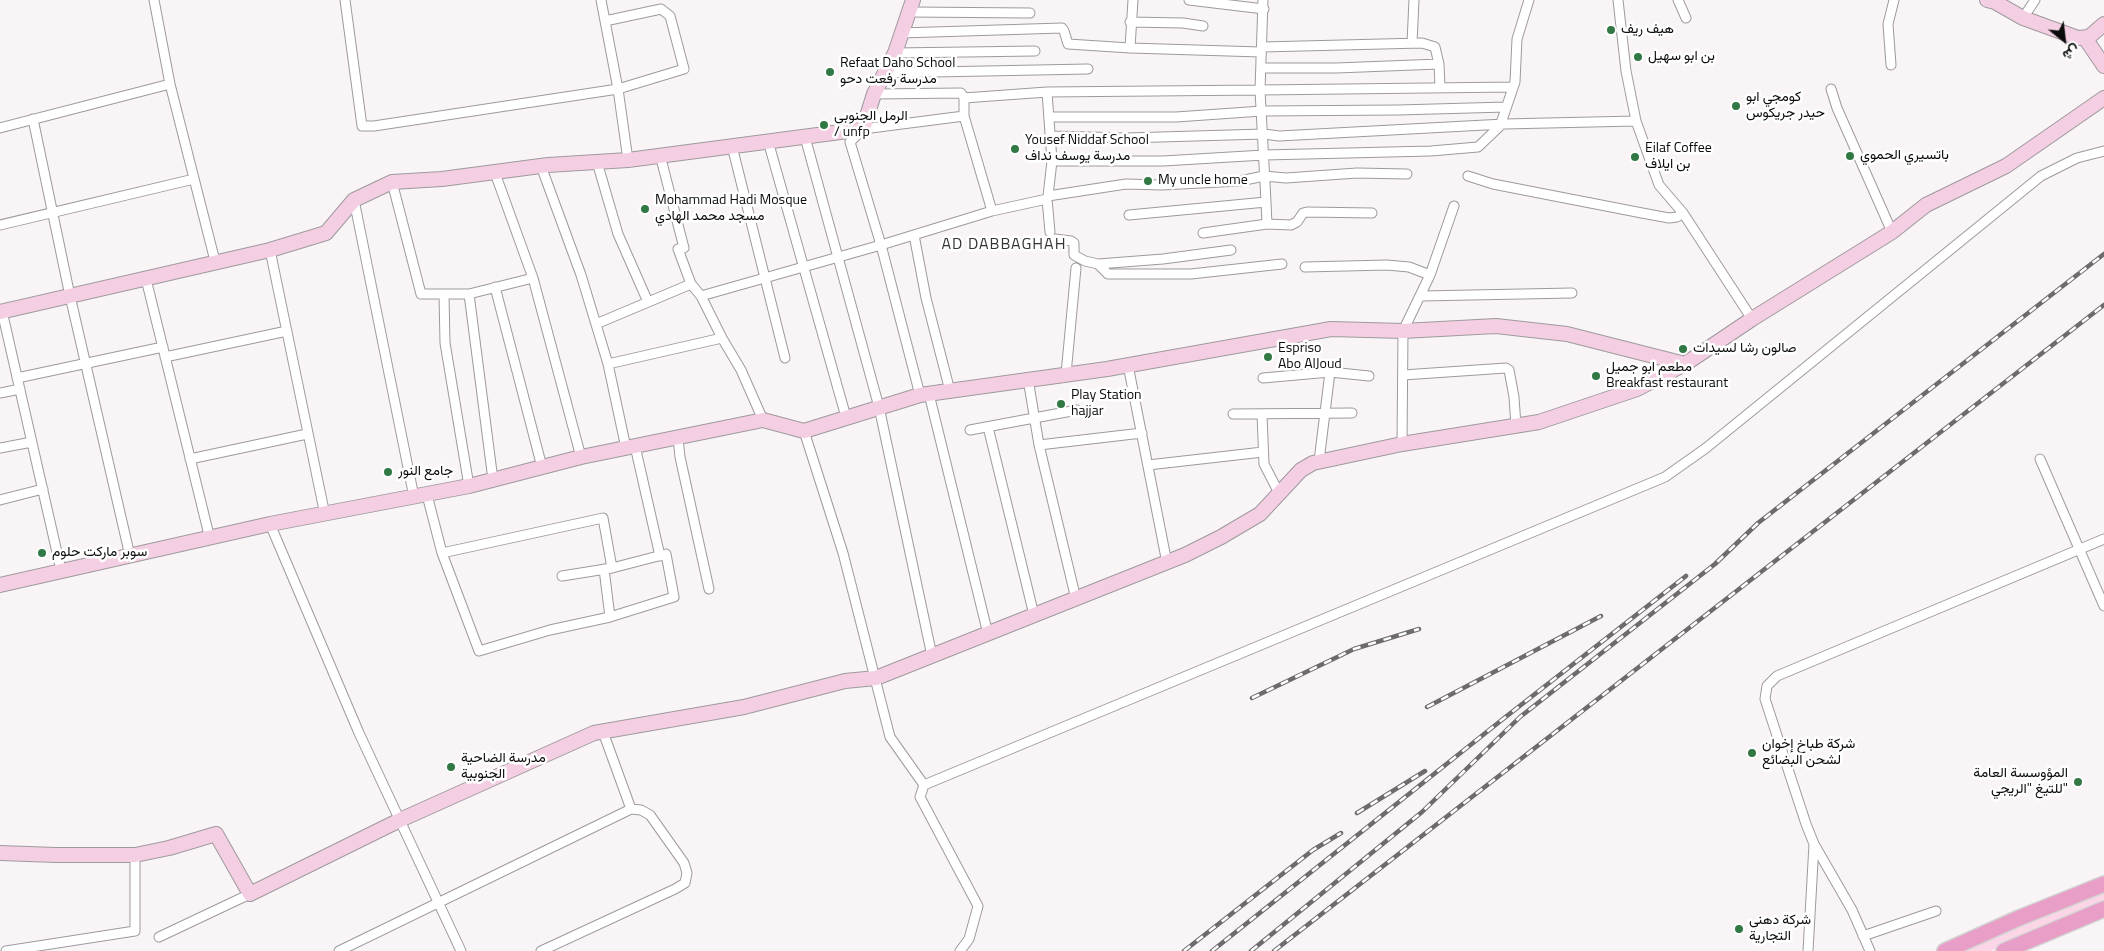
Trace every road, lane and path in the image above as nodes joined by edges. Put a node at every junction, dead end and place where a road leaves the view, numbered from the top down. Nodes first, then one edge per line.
1 (154, 0) edge
2 (345, 0) edge
3 (601, 0) edge
4 (1133, 0) edge
5 (1189, 0) edge
6 (1414, 0) edge
7 (1529, 0) edge
8 (1618, 0) edge
9 (1678, 0) edge
10 (1894, 0) edge
11 (1988, 0) edge
12 (2035, 0) edge
13 (1263, 4) edge
14 (660, 5) edge
15 (912, 6) edge
16 (1030, 12) dead end
17 (1686, 18) dead end
18 (2023, 18) junction
19 (605, 21) junction
20 (1130, 22) junction
21 (2104, 24) edge
22 (1203, 26) dead end
23 (901, 34) junction
24 (2085, 38) junction
25 (1412, 43) junction
26 (1130, 48) junction
27 (1261, 50) junction
28 (1035, 51) dead end
29 (895, 53) junction
30 (1439, 64) junction
31 (1891, 64) dead end
32 (2104, 66) edge
33 (1262, 68) junction
34 (1088, 69) dead end
35 (883, 73) junction
36 (170, 84) junction
37 (1440, 87) junction
38 (1513, 87) junction
39 (618, 89) junction
40 (1831, 89) dead end
41 (1260, 90) junction
42 (1048, 92) junction
43 (874, 94) junction
44 (964, 98) junction
45 (2104, 98) edge
46 (1506, 107) junction
47 (1262, 111) junction
48 (964, 116) junction
49 (1050, 117) junction
50 (34, 119) junction
51 (1636, 121) junction
52 (1500, 126) junction
53 (0, 128) edge
54 (863, 129) junction
55 (1264, 134) junction
56 (1052, 136) junction
57 (805, 137) junction
58 (768, 141) junction
59 (732, 146) junction
60 (2104, 151) edge
61 (660, 155) junction
62 (1264, 155) junction
63 (628, 160) junction
64 (1052, 160) junction
65 (597, 162) junction
66 (541, 166) junction
67 (495, 173) junction
68 (1407, 174) dead end
69 (1264, 176) junction
70 (1468, 176) dead end
71 (194, 179) junction
72 (392, 182) junction
73 (1047, 198) junction
74 (354, 200) junction
75 (1266, 202) junction
76 (1454, 206) dead end
77 (992, 211) junction
78 (53, 213) junction
79 (1372, 213) dead end
80 (1683, 213) junction
81 (1129, 215) dead end
82 (1267, 224) junction
83 (0, 225) edge
84 (1203, 232) dead end
85 (1892, 232) junction
86 (914, 235) junction
87 (881, 245) junction
88 (270, 250) junction
89 (1231, 250) dead end
90 (838, 257) junction
91 (215, 261) junction
92 (1098, 264) junction
93 (1282, 264) dead end
94 (804, 267) junction
95 (1305, 267) dead end
96 (1076, 268) dead end
97 (1430, 275) junction
98 (533, 278) junction
99 (766, 278) junction
100 (146, 279) junction
101 (691, 284) junction
102 (495, 288) junction
103 (1572, 293) dead end
104 (469, 294) junction
105 (444, 295) junction
106 (70, 296) junction
107 (701, 296) junction
108 (1421, 296) junction
109 (648, 302) junction
110 (1, 311) edge
111 (1752, 319) junction
112 (596, 324) junction
113 (287, 331) junction
114 (1403, 331) junction
115 (722, 338) junction
116 (163, 347) junction
117 (165, 357) junction
118 (785, 358) dead end
119 (85, 363) junction
120 (608, 364) junction
121 (1685, 364) junction
122 (1128, 365) junction
123 (1330, 372) junction
124 (1066, 374) junction
125 (1402, 375) junction
126 (1369, 376) dead end
127 (17, 378) junction
128 (1262, 378) dead end
129 (1028, 380) junction
130 (20, 389) junction
131 (950, 391) junction
132 (0, 393) edge
133 (924, 395) junction
134 (879, 407) junction
135 (1077, 410) dead end
136 (1352, 412) dead end
137 (1324, 413) junction
138 (1233, 414) dead end
139 (1262, 414) junction
140 (846, 417) junction
141 (1034, 418) junction
142 (762, 420) junction
143 (1516, 426) junction
144 (988, 427) junction
145 (970, 430) dead end
146 (804, 431) junction
147 (1142, 433) junction
148 (307, 434) junction
149 (678, 438) junction
150 (32, 442) junction
151 (1402, 444) junction
152 (1039, 445) junction
153 (631, 447) junction
154 (0, 448) edge
155 (1263, 452) junction
156 (580, 457) junction
157 (190, 459) junction
158 (2040, 459) dead end
159 (1319, 462) junction
160 (1148, 465) junction
161 (542, 467) junction
162 (493, 480) junction
163 (469, 486) junction
164 (43, 490) junction
165 (1279, 493) junction
166 (420, 496) junction
167 (0, 500) edge
168 (325, 515) junction
169 (270, 524) junction
170 (210, 539) junction
171 (2104, 539) edge
172 (2079, 549) junction
173 (442, 553) junction
174 (130, 556) junction
175 (660, 556) junction
176 (1167, 563) junction
177 (608, 568) junction
178 (61, 570) junction
179 (562, 576) dead end
180 (0, 584) edge
181 (709, 589) dead end
182 (1076, 599) junction
183 (2104, 606) edge
184 (1034, 616) junction
185 (610, 617) junction
186 (988, 634) junction
187 (932, 656) junction
188 (876, 678) junction
189 (603, 732) junction
190 (924, 785) junction
191 (631, 809) junction
192 (400, 820) junction
193 (1814, 844) junction
194 (0, 853) edge
195 (135, 855) junction
196 (2104, 884) edge
197 (250, 894) junction
198 (438, 903) junction
199 (2104, 909) edge
200 (1936, 911) dead end
201 (159, 936) dead end
202 (1863, 936) junction
203 (6, 951) edge
204 (338, 951) edge
205 (461, 951) edge
206 (541, 951) edge
207 (960, 951) edge
208 (1808, 951) edge
209 (1870, 951) edge
210 (1945, 951) edge
211 (2004, 951) edge

1 - 36 street
2 - 39 street
3 - 19 street
4 - 20 street
5 - 13 street
6 - 25 street
7 - 38 street
8 - 51 street
9 - 17 street
10 - 31 street
11 - 18 street
12 - 18 street
13 - 27 street
14 - 19 street
14 - 39 street
15 - 16 street
15 - 23 street
18 - 24 street
19 - 39 street
20 - 22 street
20 - 26 street
21 - 24 street
23 - 26 street
23 - 29 street
24 - 32 street
25 - 27 street
25 - 30 street
26 - 27 street
27 - 33 street
28 - 29 street
29 - 35 street
30 - 33 street
30 - 37 street
33 - 41 street
34 - 35 street
35 - 43 street
36 - 50 street
36 - 71 street
37 - 38 street
37 - 41 street
38 - 46 street
39 - 63 street
40 - 85 street
41 - 42 street
41 - 47 street
42 - 44 street
42 - 49 street
43 - 44 street
43 - 54 street
44 - 48 street
45 - 85 street
46 - 47 street
46 - 52 street
47 - 49 street
47 - 55 street
48 - 54 street
48 - 77 street
49 - 56 street
50 - 53 street
50 - 78 street
51 - 52 street
51 - 80 street
52 - 55 street
52 - 62 street
54 - 57 street
54 - 87 street
55 - 56 street
55 - 62 street
56 - 64 street
57 - 58 street
57 - 90 street
58 - 59 street
58 - 94 street
59 - 61 street
59 - 99 street
60 - 190 street
61 - 63 street
61 - 101 street
62 - 64 street
62 - 69 street
63 - 65 street
64 - 73 street
65 - 66 street
65 - 109 street
66 - 67 street
66 - 112 street
67 - 72 street
67 - 98 street
68 - 69 street
69 - 73 street
69 - 75 street
70 - 80 street
71 - 78 street
71 - 91 street
72 - 74 street
72 - 105 street
73 - 77 street
73 - 92 street
74 - 88 street
74 - 166 street
75 - 81 street
75 - 82 street
76 - 97 street
77 - 86 street
78 - 83 street
78 - 106 street
79 - 82 street
80 - 111 street
82 - 84 street
85 - 111 street
86 - 87 street
86 - 131 street
87 - 90 street
87 - 133 street
88 - 91 street
88 - 113 street
89 - 92 street
90 - 94 street
90 - 134 street
91 - 100 street
92 - 93 street
94 - 99 street
94 - 140 street
95 - 97 street
96 - 124 street
97 - 108 street
98 - 102 street
98 - 156 street
99 - 107 street
99 - 118 street
100 - 106 street
100 - 116 street
101 - 107 street
101 - 109 street
102 - 104 street
102 - 161 street
103 - 108 street
104 - 105 street
104 - 162 street
105 - 163 street
106 - 110 street
106 - 119 street
107 - 115 street
108 - 114 street
109 - 112 street
110 - 127 street
111 - 121 street
112 - 120 street
113 - 117 street
113 - 148 street
114 - 121 street
114 - 122 street
114 - 125 street
115 - 120 street
115 - 142 street
116 - 117 street
116 - 119 street
117 - 157 street
119 - 127 street
119 - 174 street
120 - 153 street
121 - 143 street
122 - 124 street
122 - 147 street
123 - 126 street
123 - 128 street
123 - 137 street
124 - 129 street
125 - 143 street
125 - 151 street
127 - 130 street
129 - 131 street
129 - 141 street
130 - 132 street
130 - 150 street
131 - 133 street
133 - 134 street
133 - 186 street
134 - 140 street
134 - 187 street
135 - 141 street
136 - 137 street
137 - 139 street
137 - 159 street
138 - 139 street
139 - 155 street
140 - 146 street
141 - 144 street
141 - 152 street
142 - 146 street
142 - 149 street
143 - 151 street
144 - 145 street
144 - 184 street
146 - 188 street
147 - 152 street
147 - 160 street
148 - 157 street
148 - 168 street
149 - 153 street
149 - 181 street
150 - 154 street
150 - 164 street
151 - 159 street
152 - 182 street
153 - 156 street
153 - 175 street
155 - 160 street
155 - 165 street
156 - 161 street
157 - 170 street
158 - 172 street
159 - 165 street
160 - 176 street
161 - 162 street
162 - 163 street
163 - 166 street
164 - 167 street
164 - 178 street
165 - 176 street
166 - 168 street
166 - 173 street
168 - 169 street
169 - 170 street
169 - 192 street
170 - 174 street
171 - 172 street
172 - 183 street
172 - 193 street
173 - 177 street
173 - 185 street
174 - 178 street
175 - 177 street
175 - 185 street
176 - 182 street
177 - 179 street
177 - 185 street
178 - 180 street
182 - 184 street
184 - 186 street
186 - 187 street
187 - 188 street
188 - 189 street
188 - 190 street
189 - 191 street
189 - 192 street
190 - 207 street
191 - 198 street
191 - 206 street
192 - 197 street
192 - 198 street
193 - 202 street
193 - 208 street
194 - 195 street
195 - 197 street
195 - 203 street
196 - 210 main road
197 - 201 street
198 - 204 street
198 - 205 street
199 - 211 main road
200 - 202 street
202 - 209 street

